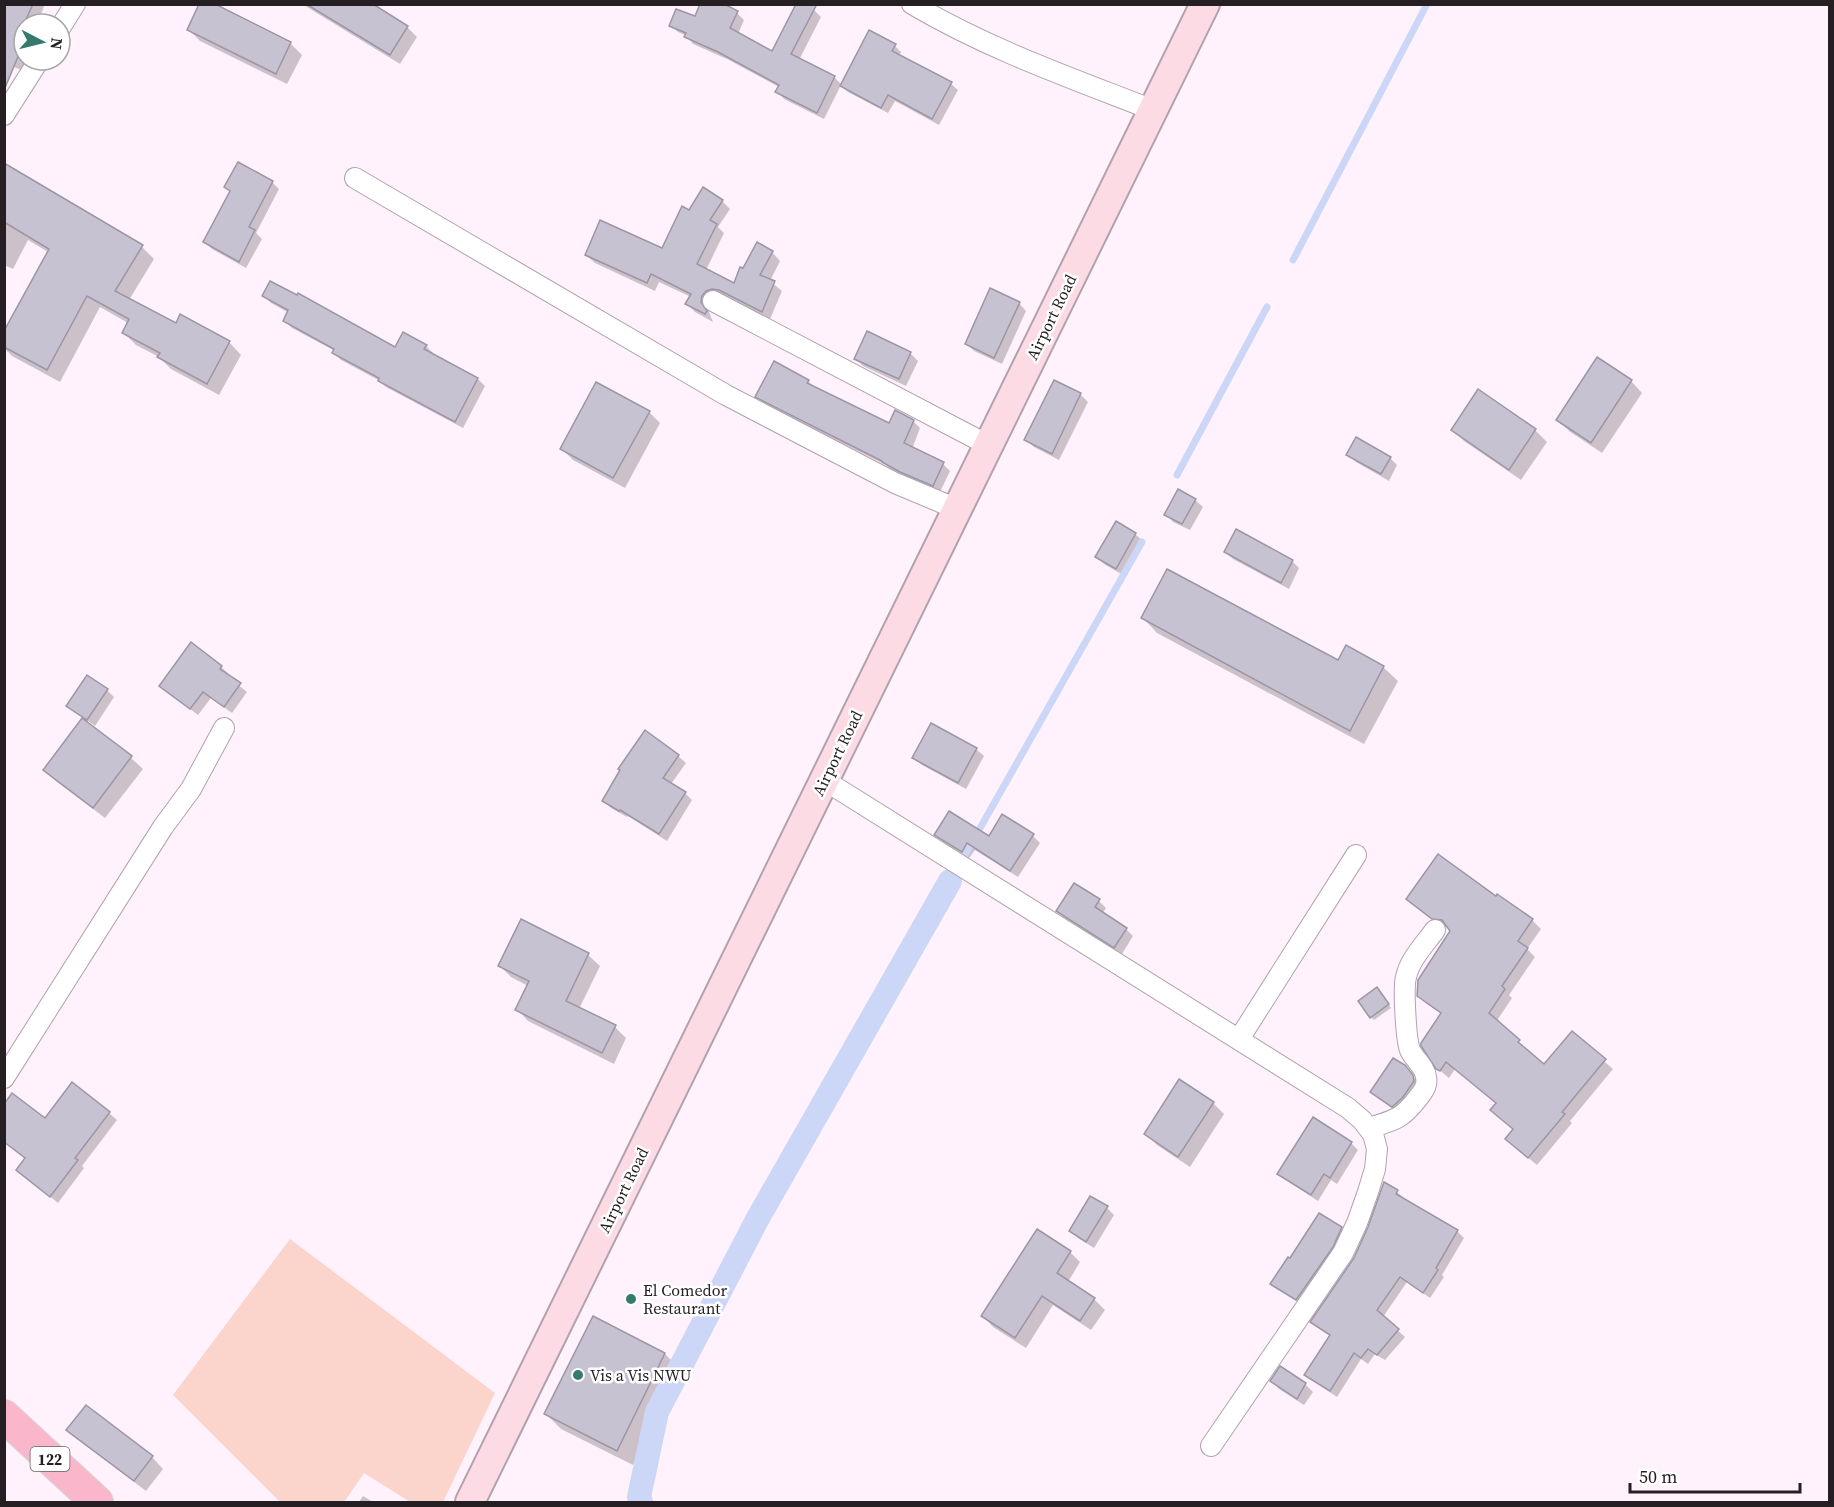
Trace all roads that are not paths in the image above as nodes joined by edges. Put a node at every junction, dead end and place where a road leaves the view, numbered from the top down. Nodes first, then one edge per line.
1 (912, 4) edge
2 (1205, 4) edge
3 (31, 72) edge
4 (1153, 110) junction
5 (4, 115) edge
6 (355, 178) dead end
7 (713, 301) dead end
8 (988, 445) junction
9 (957, 509) junction
10 (224, 728) dead end
11 (824, 780) junction
12 (1356, 855) dead end
13 (1436, 930) dead end
14 (1239, 1039) junction
15 (4, 1078) edge
16 (1369, 1128) junction
17 (4, 1416) edge
18 (1211, 1446) dead end
19 (97, 1503) edge
20 (470, 1503) edge

1 - 4 street
2 - 4 main road, Airport Road
3 - 5 street
4 - 8 main road, Airport Road
6 - 9 street
7 - 8 street
8 - 9 main road, Airport Road
9 - 11 main road, Airport Road
10 - 15 street
11 - 14 street
11 - 20 main road, Airport Road
12 - 14 street
13 - 16 street
14 - 16 street
16 - 18 street
17 - 19 main road, 122

